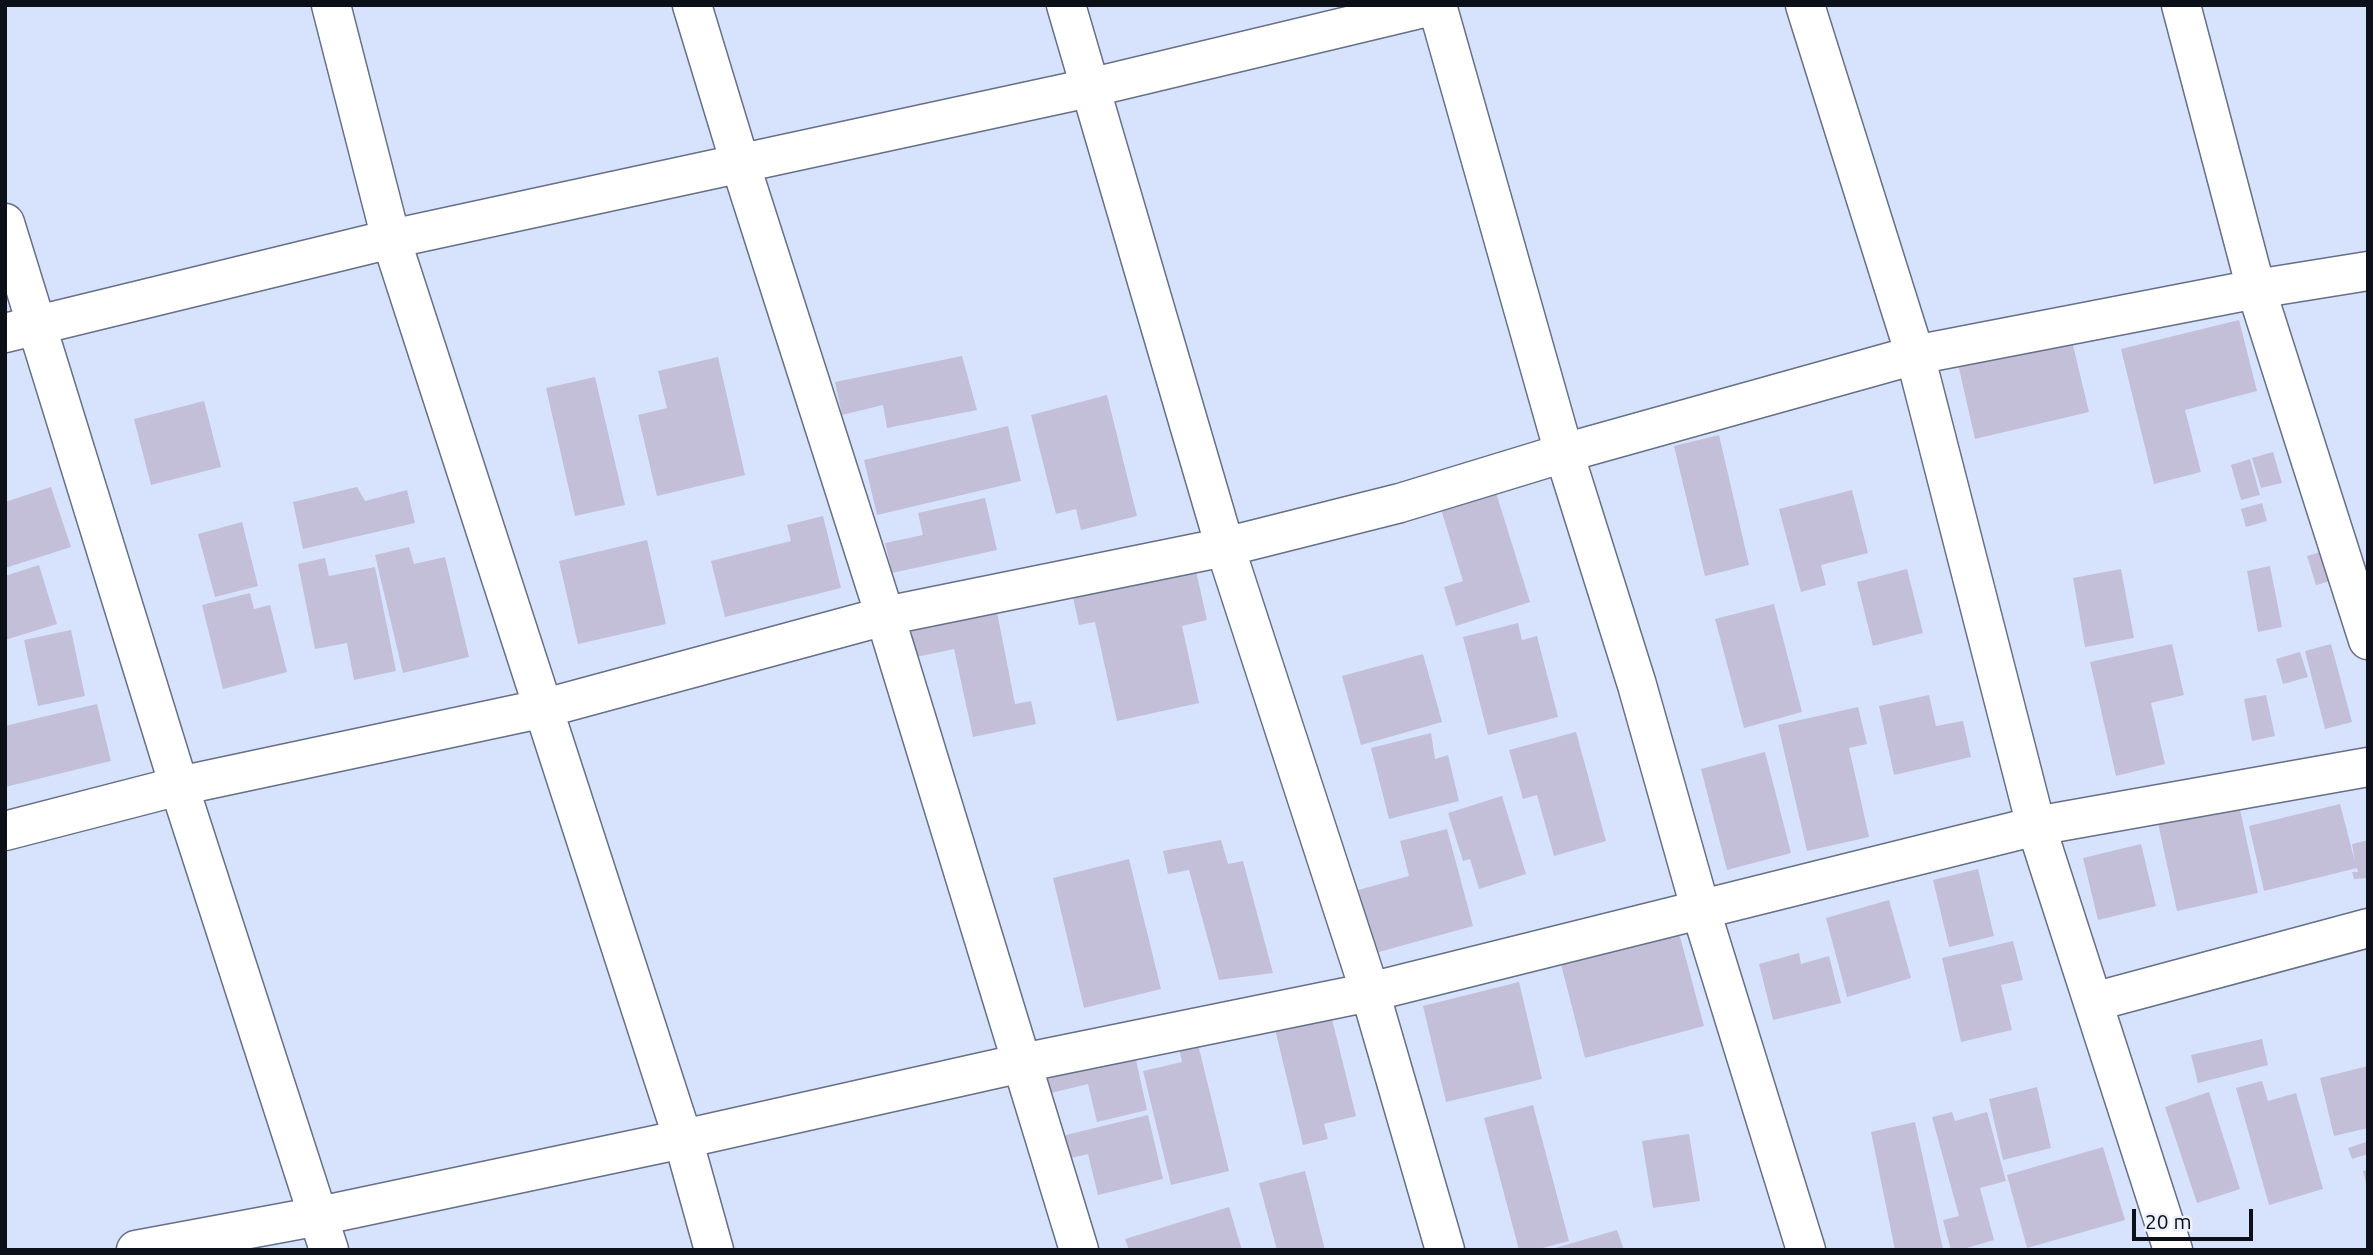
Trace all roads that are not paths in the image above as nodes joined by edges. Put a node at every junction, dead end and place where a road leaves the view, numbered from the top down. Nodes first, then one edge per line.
1 (331, 5) edge
2 (692, 5) edge
3 (1066, 5) edge
4 (1437, 5) edge
5 (1805, 5) edge
6 (2181, 5) edge
7 (1089, 88) junction
8 (740, 163) junction
9 (5, 223) edge
10 (391, 239) junction
11 (2368, 271) edge
12 (2256, 289) junction
13 (20, 330) edge
14 (1914, 355) junction
15 (1564, 453) junction
16 (1225, 547) junction
17 (885, 616) junction
18 (2368, 640) edge
19 (545, 708) junction
20 (2368, 767) edge
21 (179, 786) junction
22 (2036, 826) junction
23 (5, 831) edge
24 (1701, 911) junction
25 (2368, 928) edge
26 (1370, 992) junction
27 (2093, 1002) junction
28 (1022, 1063) junction
29 (683, 1139) junction
30 (324, 1233) edge
31 (136, 1250) edge
32 (714, 1250) edge
33 (1079, 1250) edge
34 (1445, 1250) edge
35 (1806, 1250) edge
36 (2173, 1250) edge

1 - 10 street
2 - 8 street
3 - 7 street
4 - 7 street
4 - 15 street
5 - 14 street
6 - 12 street
7 - 8 street
7 - 16 street
8 - 10 street
8 - 17 street
9 - 13 street
10 - 13 street
10 - 19 street
11 - 12 street
12 - 14 street
12 - 18 street
13 - 21 street
14 - 15 street
14 - 22 street
15 - 16 street
15 - 24 street
16 - 17 street
16 - 26 street
17 - 19 street
17 - 28 street
19 - 21 street
19 - 29 street
20 - 22 street
21 - 23 street
21 - 30 street
22 - 24 street
22 - 27 street
24 - 26 street
24 - 35 street
25 - 27 street
26 - 28 street
26 - 34 street
27 - 36 street
28 - 29 street
28 - 33 street
29 - 30 street
29 - 32 street
30 - 31 street

